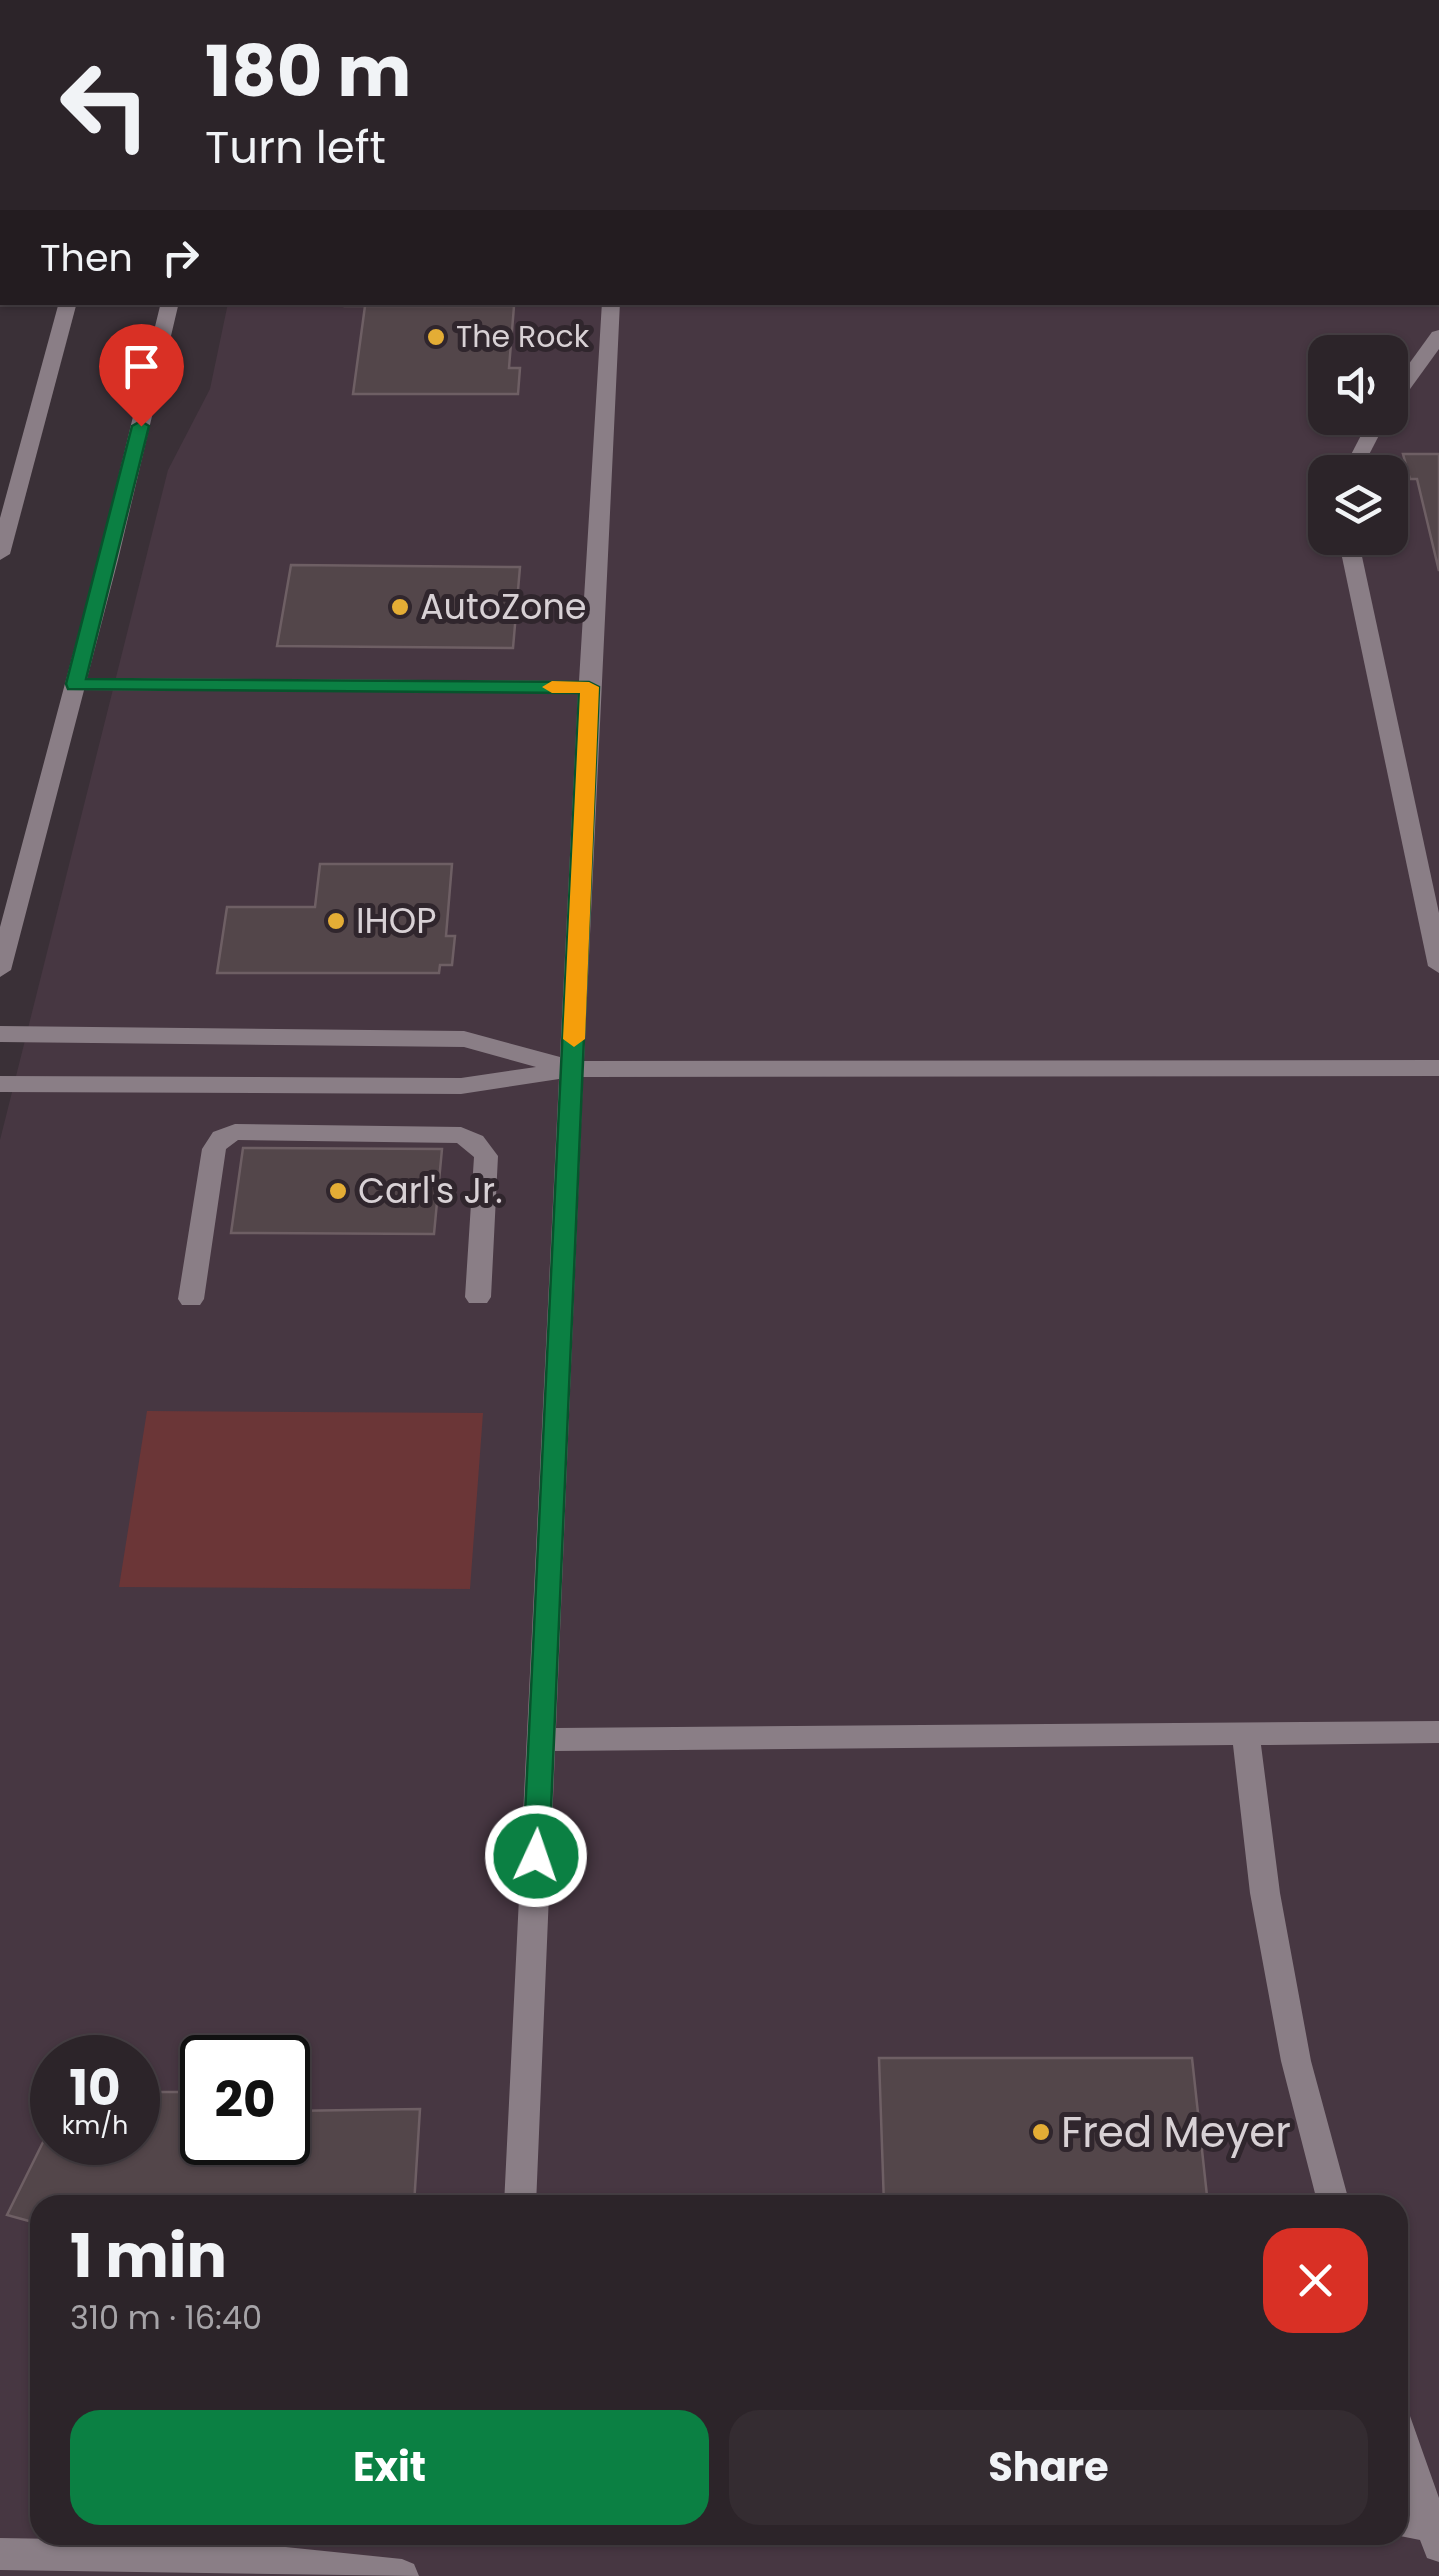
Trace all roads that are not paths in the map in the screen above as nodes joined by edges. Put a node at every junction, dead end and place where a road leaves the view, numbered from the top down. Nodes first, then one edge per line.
1 (67, 305) edge
2 (169, 305) edge
3 (611, 305) edge
4 (1439, 336) edge
5 (1408, 378) edge
6 (0, 554) edge
7 (1352, 555) edge
8 (75, 684) junction
9 (589, 687) junction
10 (1439, 966) edge
11 (0, 970) edge
12 (0, 1034) edge
13 (1439, 1068) edge
14 (573, 1069) junction
15 (0, 1084) edge
16 (478, 1297) dead end
17 (191, 1299) dead end
18 (1439, 1732) edge
19 (1246, 1734) junction
20 (542, 1740) junction
21 (520, 2195) edge
22 (1331, 2195) edge
23 (1408, 2456) edge
24 (1408, 2524) edge
25 (1436, 2536) edge
26 (0, 2554) edge
27 (402, 2576) edge

1 - 6 main road
2 - 8 main road
3 - 9 main road
4 - 5 main road
7 - 10 main road
8 - 9 main road
8 - 11 main road
9 - 14 main road
12 - 14 main road
13 - 14 main road
14 - 15 main road
14 - 20 main road
16 - 17 main road
18 - 19 main road
19 - 20 main road
19 - 22 main road
20 - 21 main road
23 - 25 main road
24 - 25 main road
26 - 27 main road

